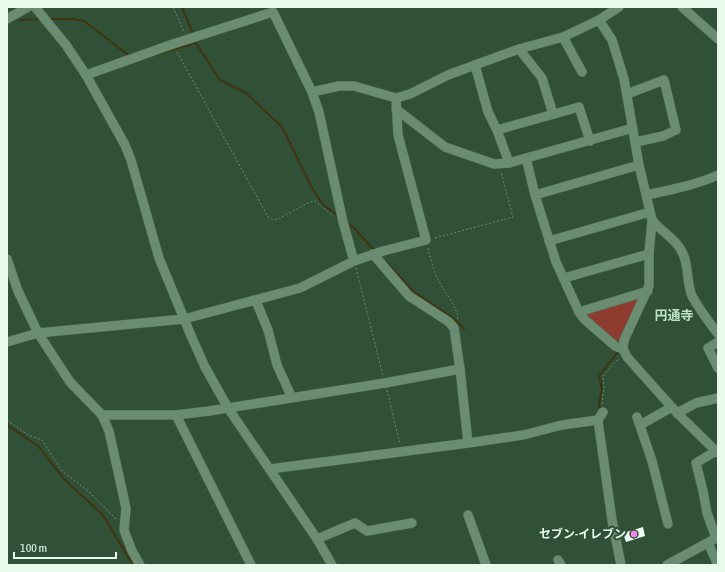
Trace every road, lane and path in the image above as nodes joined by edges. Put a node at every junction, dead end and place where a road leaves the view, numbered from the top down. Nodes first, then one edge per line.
1 (28, 7) edge
2 (35, 7) edge
3 (173, 7) edge
4 (619, 7) edge
5 (682, 7) edge
6 (7, 19) edge
7 (599, 20) junction
8 (563, 37) junction
9 (718, 39) edge
10 (187, 40) junction
11 (173, 44) junction
12 (519, 49) junction
13 (475, 65) junction
14 (582, 72) dead end
15 (86, 75) junction
16 (312, 92) junction
17 (627, 94) junction
18 (396, 98) junction
19 (396, 109) junction
20 (553, 114) junction
21 (633, 128) junction
22 (497, 130) junction
23 (590, 141) junction
24 (636, 142) junction
25 (526, 158) junction
26 (509, 163) junction
27 (498, 164) junction
28 (639, 165) junction
29 (718, 175) edge
30 (535, 195) junction
31 (646, 195) junction
32 (651, 216) junction
33 (343, 222) junction
34 (426, 240) junction
35 (549, 241) junction
36 (373, 254) junction
37 (649, 254) junction
38 (7, 259) edge
39 (354, 261) junction
40 (564, 278) junction
41 (648, 292) junction
42 (256, 301) junction
43 (579, 312) junction
44 (184, 319) junction
45 (454, 328) junction
46 (38, 333) junction
47 (718, 334) edge
48 (7, 342) edge
49 (718, 342) edge
50 (624, 351) junction
51 (718, 368) edge
52 (460, 369) junction
53 (385, 383) junction
54 (292, 398) junction
55 (718, 398) edge
56 (228, 408) junction
57 (674, 410) junction
58 (603, 412) joint
59 (102, 415) junction
60 (176, 415) junction
61 (7, 420) edge
62 (598, 420) junction
63 (468, 443) junction
64 (402, 452) junction
65 (717, 452) edge
66 (270, 469) junction
67 (468, 515) dead end
68 (412, 523) dead end
69 (125, 524) junction
70 (668, 524) dead end
71 (317, 539) junction
72 (714, 539) edge
73 (140, 565) edge
74 (251, 565) edge
75 (332, 565) edge
76 (486, 565) edge
77 (621, 565) edge
78 (667, 565) edge
79 (718, 565) edge

1 - 6 street
2 - 15 street
3 - 10 path
4 - 7 street
5 - 9 street
7 - 8 street
7 - 17 street
8 - 12 street
8 - 14 street
10 - 11 street
10 - 16 street
11 - 15 street
11 - 33 path
12 - 13 street
12 - 20 street
13 - 18 street
13 - 22 street
15 - 44 street
16 - 18 street
16 - 33 street
17 - 21 street
17 - 24 street
18 - 19 street
19 - 27 street
19 - 34 street
20 - 22 street
20 - 23 street
21 - 23 street
21 - 24 street
22 - 26 street
23 - 25 street
24 - 28 street
25 - 26 street
25 - 30 street
26 - 27 street
27 - 34 path
28 - 30 street
28 - 31 street
29 - 31 street
30 - 35 street
31 - 32 street
32 - 35 street
32 - 37 street
32 - 47 street
33 - 39 street
34 - 36 street
34 - 45 path
35 - 40 street
36 - 39 street
36 - 45 street
37 - 40 street
37 - 41 street
38 - 46 street
39 - 42 street
39 - 53 path
40 - 43 street
41 - 43 street
41 - 50 street
42 - 44 street
42 - 54 street
43 - 50 street
44 - 46 street
44 - 56 street
45 - 52 street
46 - 48 street
46 - 59 street
49 - 51 street
50 - 57 street
50 - 58 path
52 - 53 street
52 - 63 street
53 - 54 street
53 - 64 path
54 - 56 street
55 - 57 street
56 - 60 street
56 - 66 street
57 - 65 street
57 - 70 street
58 - 62 street
59 - 60 street
59 - 69 street
60 - 74 street
61 - 69 path
62 - 63 street
62 - 77 street
63 - 64 street
64 - 66 street
65 - 72 street
66 - 71 street
67 - 76 street
68 - 71 street
69 - 73 street
71 - 75 street
72 - 78 street
72 - 79 street

